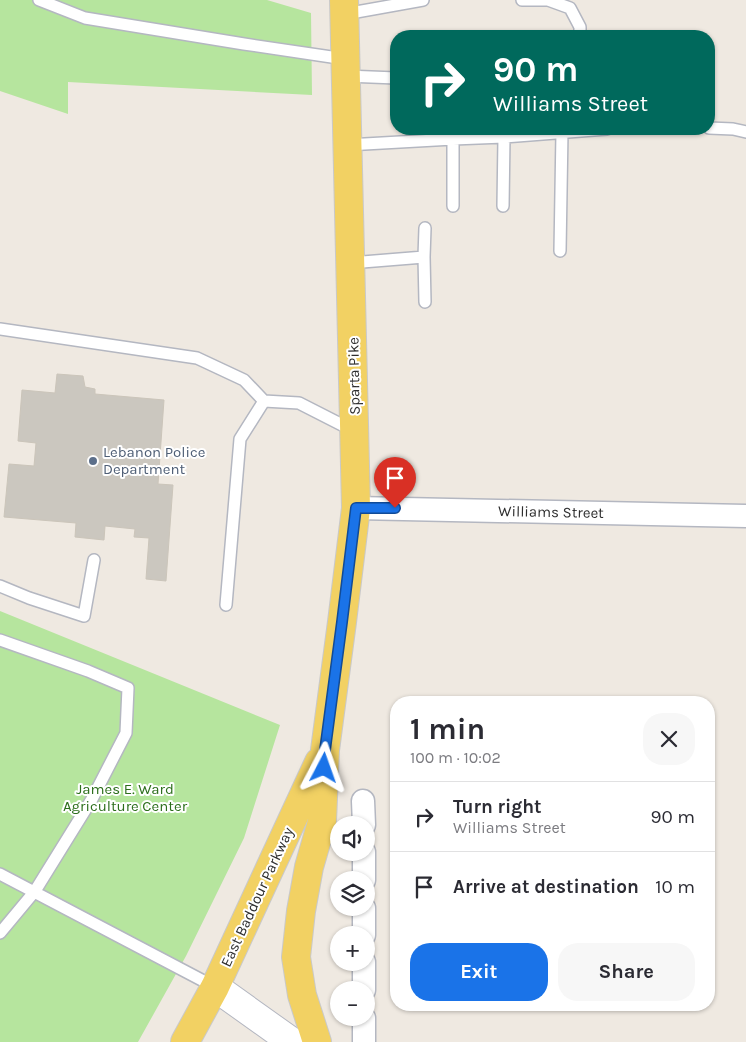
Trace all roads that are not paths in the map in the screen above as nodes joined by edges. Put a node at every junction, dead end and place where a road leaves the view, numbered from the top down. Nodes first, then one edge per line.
1 (39, 0) edge
2 (423, 0) edge
3 (522, 0) edge
4 (344, 7) edge
5 (580, 30) edge
6 (346, 67) junction
7 (390, 77) edge
8 (715, 128) edge
9 (746, 132) edge
10 (527, 135) edge
11 (562, 135) edge
12 (504, 137) junction
13 (453, 139) junction
14 (347, 145) junction
15 (453, 206) dead end
16 (503, 206) dead end
17 (425, 228) dead end
18 (560, 252) dead end
19 (424, 258) junction
20 (350, 263) junction
21 (425, 302) dead end
22 (0, 329) edge
23 (264, 401) junction
24 (355, 431) junction
25 (356, 508) junction
26 (746, 516) edge
27 (94, 560) dead end
28 (0, 586) edge
29 (226, 605) dead end
30 (0, 640) edge
31 (325, 750) junction
32 (364, 801) dead end
33 (364, 816) edge
34 (0, 874) edge
35 (35, 891) junction
36 (0, 932) edge
37 (216, 987) junction
38 (364, 1026) edge
39 (185, 1042) edge
40 (292, 1042) edge
41 (316, 1042) edge
42 (364, 1042) edge

1 - 6 lane
2 - 4 lane
3 - 5 lane
4 - 6 main road, Sparta Pike
6 - 7 lane
6 - 14 main road, Sparta Pike
8 - 9 lane
10 - 12 lane
11 - 18 lane
12 - 13 lane
12 - 16 lane
13 - 14 lane
13 - 15 lane
14 - 20 main road, Sparta Pike
17 - 19 lane
19 - 20 lane
19 - 21 lane
20 - 24 main road, Sparta Pike
22 - 23 lane
23 - 24 lane
23 - 29 lane
24 - 25 main road, Sparta Pike
25 - 26 street, Williams Street
25 - 31 main road, Sparta Pike
27 - 28 lane
30 - 35 lane
31 - 37 main road, East Baddour Parkway
31 - 41 main road
32 - 33 street
34 - 35 lane
35 - 36 lane
35 - 37 lane
37 - 39 main road, East Baddour Parkway
37 - 40 street
38 - 42 street

